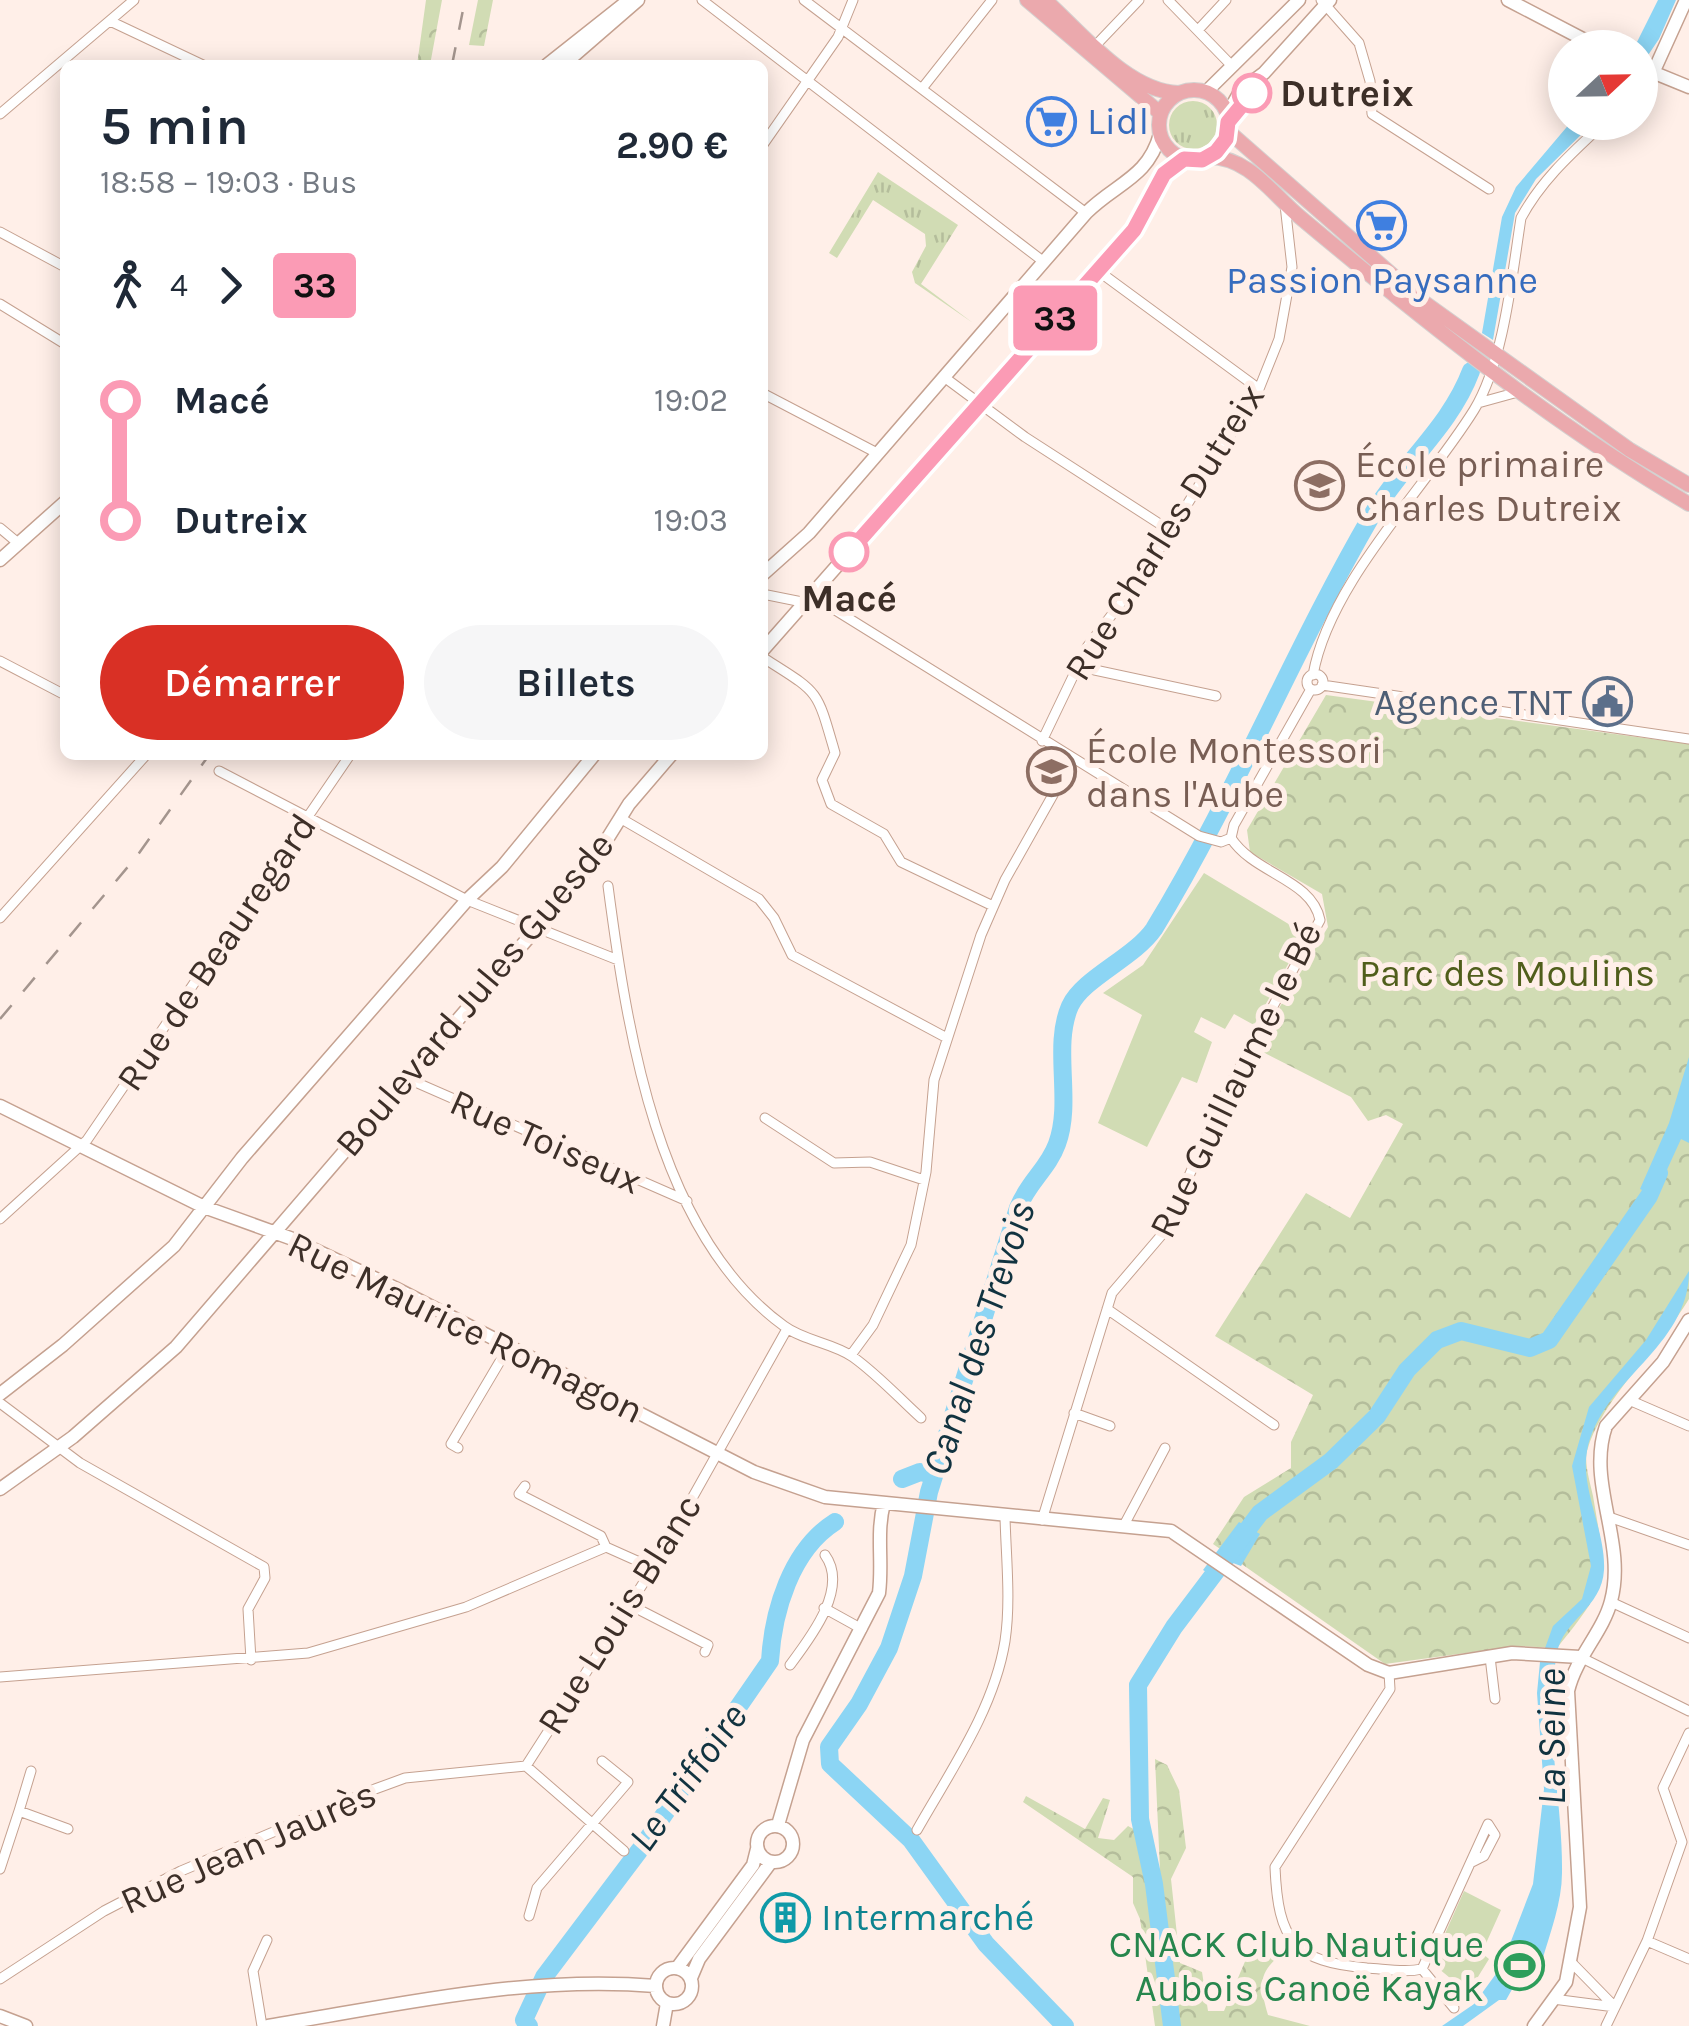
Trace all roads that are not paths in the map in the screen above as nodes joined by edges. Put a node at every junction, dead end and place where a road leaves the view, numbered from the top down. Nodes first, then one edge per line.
1 (134, 0) edge
2 (629, 0) edge
3 (638, 0) edge
4 (702, 0) edge
5 (804, 0) edge
6 (854, 0) edge
7 (992, 0) edge
8 (1028, 0) edge
9 (1044, 0) edge
10 (1139, 0) edge
11 (1168, 0) edge
12 (1226, 0) edge
13 (1299, 0) edge
14 (1508, 0) edge
15 (1686, 0) edge
16 (1326, 1) edge
17 (110, 21) junction
18 (840, 29) junction
19 (1200, 29) junction
20 (1566, 30) edge
21 (1096, 45) junction
22 (1658, 48) edge
23 (64, 60) edge
24 (193, 60) edge
25 (552, 60) edge
26 (569, 60) edge
27 (60, 63) edge
28 (1232, 66) junction
29 (1658, 75) edge
30 (804, 82) junction
31 (924, 86) junction
32 (1689, 87) edge
33 (1206, 92) junction
34 (1180, 93) junction
35 (0, 114) edge
36 (1160, 114) junction
37 (1227, 115) junction
38 (1228, 131) junction
39 (1160, 134) junction
40 (768, 137) edge
41 (1586, 140) edge
42 (1209, 157) junction
43 (1184, 159) junction
44 (1489, 190) dead end
45 (1284, 203) junction
46 (1086, 212) junction
47 (0, 232) edge
48 (1044, 262) junction
49 (60, 264) edge
50 (1097, 270) junction
51 (0, 304) edge
52 (60, 341) edge
53 (1493, 363) junction
54 (944, 377) junction
55 (1259, 389) junction
56 (1522, 392) junction
57 (768, 396) edge
58 (1478, 403) junction
59 (979, 404) junction
60 (877, 452) junction
61 (1689, 485) edge
62 (1689, 504) edge
63 (60, 506) edge
64 (0, 528) edge
65 (1169, 530) junction
66 (18, 543) junction
67 (0, 560) edge
68 (768, 570) edge
69 (768, 595) edge
70 (807, 600) junction
71 (768, 647) edge
72 (768, 658) edge
73 (0, 662) edge
74 (1076, 666) junction
75 (1313, 675) junction
76 (1322, 685) junction
77 (1311, 689) junction
78 (60, 692) edge
79 (1216, 696) dead end
80 (1689, 739) edge
81 (1042, 741) junction
82 (142, 760) edge
83 (347, 760) edge
84 (590, 760) edge
85 (667, 760) edge
86 (1072, 761) junction
87 (219, 771) dead end
88 (310, 817) junction
89 (620, 818) junction
90 (1226, 840) junction
91 (608, 886) dead end
92 (466, 900) junction
93 (993, 906) junction
94 (0, 918) edge
95 (538, 928) junction
96 (618, 960) junction
97 (948, 1038) junction
98 (406, 1078) junction
99 (0, 1106) edge
100 (765, 1118) dead end
101 (79, 1148) junction
102 (924, 1180) junction
103 (687, 1201) junction
104 (204, 1207) junction
105 (0, 1219) edge
106 (273, 1231) junction
107 (1107, 1309) junction
108 (1689, 1320) edge
109 (786, 1328) junction
110 (509, 1346) junction
111 (851, 1355) junction
112 (0, 1394) edge
113 (1629, 1400) junction
114 (0, 1403) edge
115 (1074, 1413) junction
116 (921, 1418) dead end
117 (1274, 1425) dead end
118 (1110, 1426) dead end
119 (1689, 1426) edge
120 (458, 1448) dead end
121 (1165, 1448) dead end
122 (58, 1449) junction
123 (718, 1453) junction
124 (525, 1486) dead end
125 (0, 1489) edge
126 (884, 1503) junction
127 (1006, 1517) junction
128 (1609, 1517) junction
129 (1042, 1520) junction
130 (1124, 1527) junction
131 (1689, 1545) edge
132 (606, 1547) junction
133 (825, 1555) dead end
134 (653, 1568) junction
135 (1611, 1602) junction
136 (630, 1606) junction
137 (824, 1608) junction
138 (862, 1629) junction
139 (1689, 1638) edge
140 (705, 1652) dead end
141 (1490, 1657) junction
142 (1580, 1657) junction
143 (251, 1660) junction
144 (790, 1665) dead end
145 (1389, 1672) junction
146 (0, 1677) edge
147 (1495, 1699) dead end
148 (1689, 1711) edge
149 (1689, 1733) edge
150 (602, 1761) dead end
151 (520, 1768) junction
152 (31, 1771) dead end
153 (19, 1811) junction
154 (594, 1824) junction
155 (778, 1825) junction
156 (68, 1829) dead end
157 (918, 1830) dead end
158 (757, 1850) junction
159 (624, 1852) dead end
160 (771, 1862) junction
161 (1472, 1862) dead end
162 (0, 1869) edge
163 (528, 1916) dead end
164 (267, 1940) dead end
165 (1647, 1942) junction
166 (1689, 1959) edge
167 (1570, 1960) junction
168 (676, 1968) junction
169 (1422, 1969) junction
170 (691, 1978) junction
171 (0, 1980) edge
172 (656, 1986) junction
173 (1554, 1999) junction
174 (667, 2004) junction
175 (1615, 2007) junction
176 (1454, 2008) dead end
177 (0, 2016) edge
178 (26, 2026) edge
179 (265, 2026) edge
180 (662, 2026) edge
181 (1534, 2026) edge
182 (1606, 2026) edge

1 - 17 street
2 - 25 street
3 - 26 street
4 - 30 street
5 - 18 street
6 - 18 street
7 - 31 street
8 - 36 main road
9 - 21 main road
10 - 21 street
11 - 19 street
12 - 19 street
13 - 28 street
14 - 20 street
15 - 22 street
16 - 37 street
16 - 44 street
17 - 23 street
17 - 24 street
18 - 30 street
18 - 31 street
19 - 28 street
21 - 34 main road
27 - 35 street
28 - 33 street
29 - 32 street
30 - 40 street
30 - 48 street
31 - 46 street
33 - 34 main road
33 - 37 main road
34 - 36 main road
36 - 39 main road
37 - 38 main road
38 - 42 main road
38 - 53 main road
39 - 43 main road
39 - 46 street
41 - 53 street
42 - 43 main road
42 - 45 main road
43 - 50 street
45 - 53 main road
45 - 55 street, Rue Charles Dutreix
46 - 48 street
47 - 49 street
48 - 54 street
50 - 55 street
50 - 59 street
51 - 52 street
53 - 56 main road
53 - 58 street
53 - 61 main road
54 - 59 street
54 - 60 street
55 - 65 street, Rue Charles Dutreix
56 - 58 street
56 - 62 main road
57 - 60 street
58 - 75 street
59 - 65 street
59 - 70 street
60 - 68 street
63 - 66 street
64 - 66 street
65 - 74 street, Rue Charles Dutreix
66 - 67 street
69 - 70 street
70 - 71 street
70 - 81 street
72 - 93 street
73 - 78 street
74 - 79 street
74 - 81 street, Rue Charles Dutreix
75 - 76 street
75 - 77 street
76 - 77 street
76 - 80 street
77 - 90 street
81 - 86 street
82 - 94 street
83 - 88 street, Rue de Beauregard
84 - 92 street, Boulevard Jules Guesde
85 - 89 street, Boulevard Jules Guesde
86 - 90 street
86 - 93 street
87 - 88 street
88 - 92 street
88 - 101 street, Rue de Beauregard
89 - 95 street, Boulevard Jules Guesde
89 - 97 street
90 - 107 street, Rue Guillaume le Bé
91 - 96 street
92 - 95 street
92 - 104 street, Boulevard Jules Guesde
93 - 97 street
95 - 96 street
95 - 98 street, Boulevard Jules Guesde
96 - 103 street
97 - 102 street
98 - 103 street, Rue Toiseux
98 - 106 street, Boulevard Jules Guesde
99 - 101 street, Rue Maurice Romagon
100 - 102 street
101 - 104 street, Rue Maurice Romagon
101 - 105 street, Rue de Beauregard
102 - 111 street
103 - 109 street
104 - 106 street, Rue Maurice Romagon
104 - 112 street, Boulevard Jules Guesde
106 - 110 street, Rue Maurice Romagon
106 - 122 street, Boulevard Jules Guesde
107 - 115 street, Rue Guillaume le Bé
107 - 117 street
108 - 113 street
109 - 111 street
109 - 123 street, Rue Louis Blanc
110 - 120 street
110 - 123 street, Rue Maurice Romagon
111 - 116 street
113 - 119 street
113 - 128 street
114 - 122 street
115 - 118 street
115 - 129 street, Rue Guillaume le Bé
121 - 130 street
122 - 125 street, Boulevard Jules Guesde
122 - 143 street
123 - 126 street, Rue Maurice Romagon
123 - 134 street, Rue Louis Blanc
124 - 132 street
126 - 127 street, Rue Maurice Romagon
126 - 138 street
127 - 129 street, Rue Maurice Romagon
127 - 157 street
128 - 131 street
128 - 135 street
129 - 130 street, Rue Maurice Romagon
130 - 145 street, Rue Maurice Romagon
132 - 134 street
132 - 143 street
133 - 137 street
134 - 136 street, Rue Louis Blanc
135 - 139 street
135 - 142 street
136 - 140 street
136 - 151 street, Rue Louis Blanc
137 - 138 street
137 - 144 street
138 - 155 street
141 - 142 street
141 - 145 street
141 - 147 street
142 - 148 street
142 - 167 street
143 - 146 street
145 - 169 street
149 - 165 street
150 - 154 street
151 - 154 street
151 - 171 street, Rue Jean Jaurès
152 - 153 street
153 - 156 street
153 - 162 street
154 - 159 street
154 - 163 street
155 - 158 street
155 - 160 street
158 - 160 street
158 - 168 street
160 - 170 street
161 - 169 street
164 - 179 street
165 - 166 street
165 - 175 street
167 - 173 street
167 - 175 street
168 - 170 street
168 - 172 street
169 - 176 street
170 - 174 street
172 - 174 street
172 - 179 street
173 - 175 street
173 - 181 street
174 - 180 street
175 - 182 street
177 - 178 street

